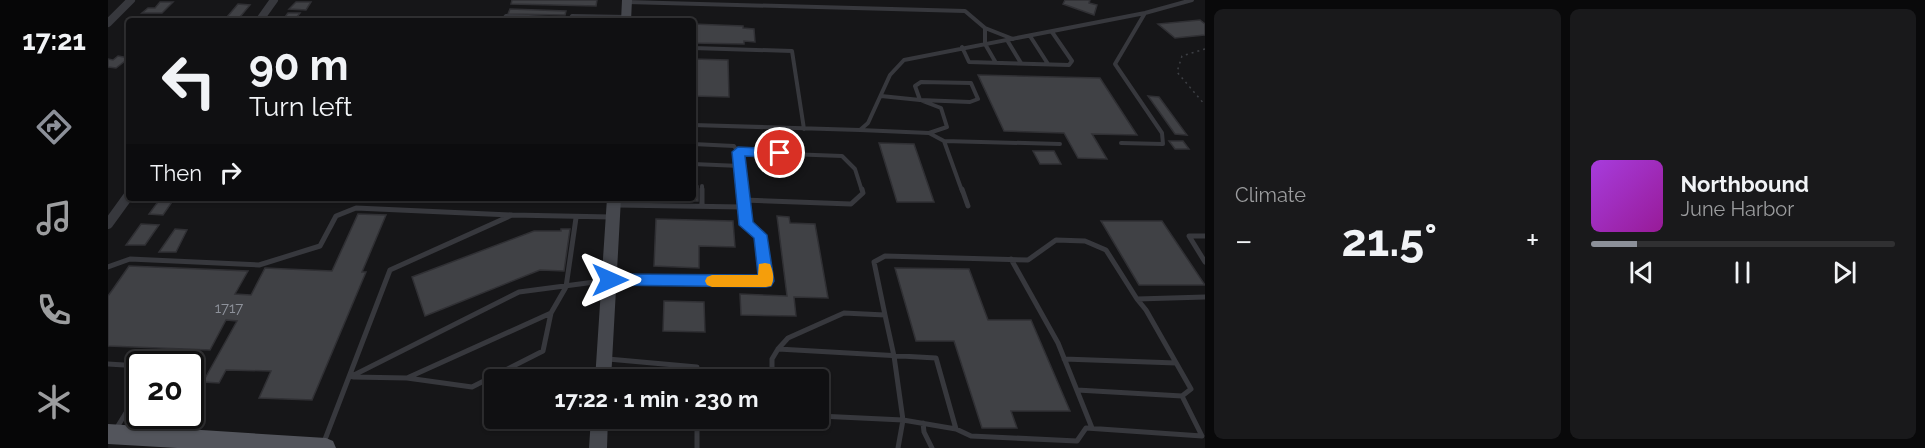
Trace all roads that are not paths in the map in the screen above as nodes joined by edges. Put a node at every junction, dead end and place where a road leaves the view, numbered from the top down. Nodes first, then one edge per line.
1 (131, 0) edge
2 (274, 0) edge
3 (1192, 0) edge
4 (627, 1) edge
5 (1146, 13) junction
6 (261, 18) edge
7 (504, 18) edge
8 (538, 18) edge
9 (571, 18) edge
10 (608, 18) edge
11 (626, 18) edge
12 (108, 23) edge
13 (985, 28) junction
14 (1052, 32) junction
15 (1030, 36) junction
16 (1013, 39) junction
17 (1007, 40) junction
18 (985, 44) junction
19 (962, 47) junction
20 (696, 48) edge
21 (996, 63) junction
22 (1021, 63) junction
23 (1048, 64) junction
24 (881, 96) junction
25 (920, 100) junction
26 (696, 125) edge
27 (804, 129) junction
28 (860, 130) junction
29 (929, 133) junction
30 (944, 141) junction
31 (1121, 143) dead end
32 (696, 144) edge
33 (1060, 144) dead end
34 (738, 152) junction
35 (696, 164) edge
36 (702, 164) junction
37 (740, 166) junction
38 (702, 172) dead end
39 (702, 186) dead end
40 (126, 199) edge
41 (743, 200) junction
42 (648, 201) edge
43 (648, 205) junction
44 (702, 206) junction
45 (968, 206) dead end
46 (613, 207) edge
47 (744, 207) junction
48 (512, 215) junction
49 (576, 218) junction
50 (108, 224) edge
51 (1205, 236) edge
52 (1011, 259) junction
53 (1205, 261) edge
54 (108, 267) edge
55 (610, 280) junction
56 (566, 287) junction
57 (1205, 297) edge
58 (1137, 299) junction
59 (551, 313) junction
60 (885, 315) junction
61 (778, 349) junction
62 (894, 356) junction
63 (1064, 358) junction
64 (604, 359) junction
65 (1176, 363) junction
66 (108, 364) edge
67 (126, 365) edge
68 (604, 369) edge
69 (697, 369) edge
70 (772, 369) edge
71 (350, 377) junction
72 (407, 378) junction
73 (1077, 390) junction
74 (1182, 396) junction
75 (126, 412) edge
76 (829, 416) edge
77 (903, 420) junction
78 (923, 423) junction
79 (1092, 428) junction
80 (599, 429) edge
81 (697, 429) edge
82 (956, 429) junction
83 (110, 437) edge
84 (1204, 438) edge
85 (1077, 441) junction
86 (258, 446) edge
87 (324, 448) edge
88 (598, 448) edge
89 (697, 448) edge
90 (898, 448) edge
91 (932, 448) edge
92 (1080, 448) edge

1 - 12 street
2 - 6 street
3 - 5 lane
4 - 11 street
4 - 13 lane
5 - 14 lane
5 - 31 lane
7 - 8 lane
9 - 10 lane
13 - 16 lane
13 - 18 lane
14 - 15 lane
14 - 23 lane
15 - 16 lane
15 - 23 lane
16 - 17 lane
17 - 18 lane
17 - 22 lane
18 - 19 lane
18 - 21 lane
19 - 21 lane
19 - 24 lane
20 - 27 lane
21 - 22 lane
22 - 23 lane
24 - 25 lane
24 - 28 lane
25 - 25 lane
25 - 29 lane
26 - 27 lane
27 - 28 lane
28 - 29 lane
29 - 30 lane
30 - 33 lane
30 - 45 lane
32 - 34 lane
34 - 37 lane
34 - 41 lane
35 - 36 lane
36 - 37 lane
36 - 38 lane
37 - 41 lane
39 - 44 lane
40 - 50 street
41 - 47 lane
42 - 43 lane
43 - 44 lane
43 - 46 lane
44 - 47 lane
46 - 49 lane
46 - 55 street
47 - 55 lane
48 - 49 lane
48 - 54 lane
48 - 71 lane
49 - 56 lane
51 - 53 lane
52 - 58 lane
52 - 60 lane
52 - 63 lane
55 - 56 lane
55 - 64 street
56 - 59 lane
56 - 71 lane
57 - 58 lane
58 - 65 lane
59 - 72 lane
59 - 72 lane
60 - 61 lane
60 - 62 lane
61 - 62 lane
61 - 70 lane
62 - 77 lane
62 - 82 lane
63 - 65 lane
63 - 73 lane
64 - 68 street
64 - 69 lane
65 - 74 lane
66 - 67 lane
71 - 72 lane
71 - 87 lane
73 - 74 lane
73 - 79 lane
74 - 84 lane
75 - 83 lane
76 - 77 lane
77 - 78 lane
77 - 90 lane
78 - 82 lane
78 - 91 lane
79 - 84 lane
79 - 85 lane
80 - 88 street
81 - 89 lane
82 - 85 lane
83 - 86 main road
85 - 92 lane
86 - 87 main road

